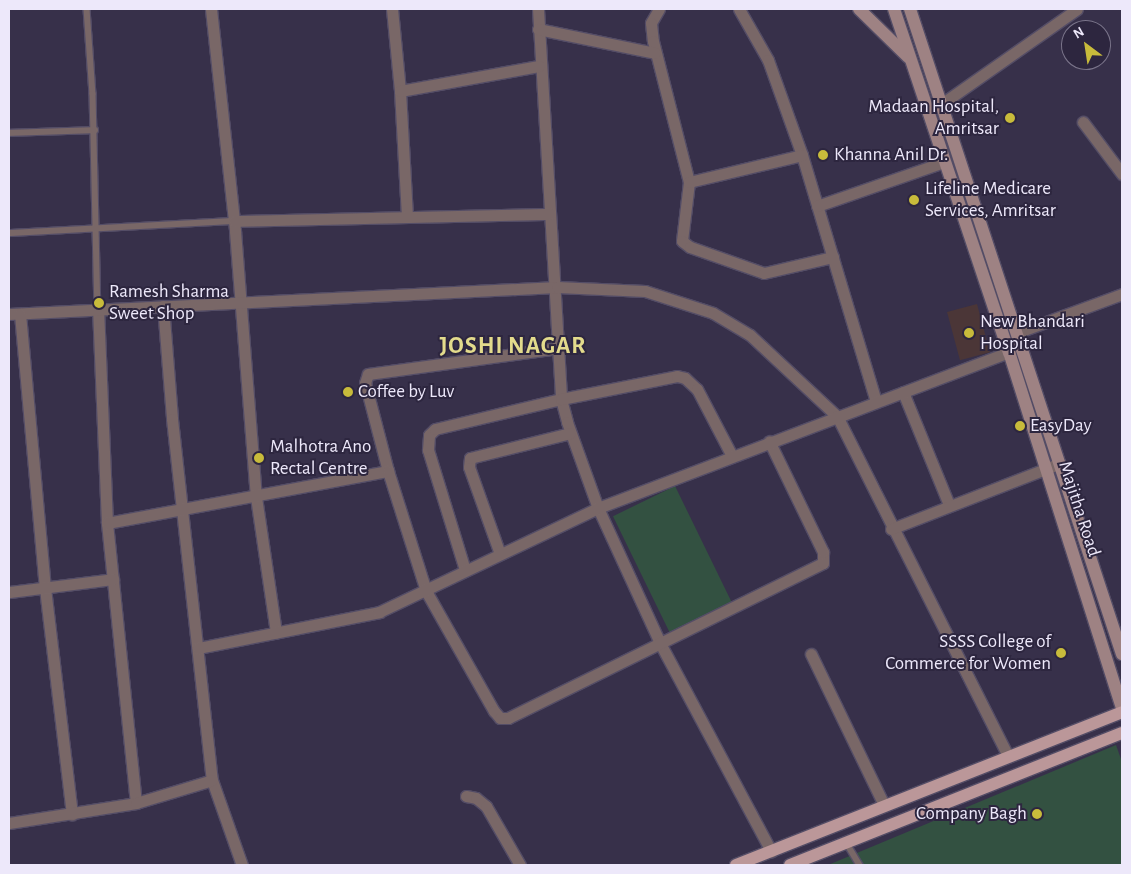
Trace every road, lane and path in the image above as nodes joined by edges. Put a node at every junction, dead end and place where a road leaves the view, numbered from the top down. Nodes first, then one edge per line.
1 (87, 9) edge
2 (211, 9) edge
3 (392, 9) edge
4 (538, 9) edge
5 (660, 9) edge
6 (739, 9) edge
7 (859, 9) edge
8 (894, 9) edge
9 (910, 9) edge
10 (1077, 9) edge
11 (538, 29) junction
12 (655, 53) junction
13 (909, 59) junction
14 (539, 66) junction
15 (928, 68) junction
16 (400, 91) junction
17 (940, 105) junction
18 (1083, 122) dead end
19 (95, 130) junction
20 (9, 133) edge
21 (802, 156) junction
22 (944, 162) junction
23 (1122, 174) edge
24 (689, 182) junction
25 (817, 206) junction
26 (550, 214) junction
27 (407, 218) junction
28 (234, 221) junction
29 (98, 230) junction
30 (9, 233) edge
31 (834, 257) junction
32 (557, 287) junction
33 (1122, 294) edge
34 (240, 303) junction
35 (163, 306) junction
36 (98, 308) junction
37 (14, 314) edge
38 (1016, 333) junction
39 (558, 348) junction
40 (1009, 352) junction
41 (904, 392) junction
42 (561, 399) junction
43 (876, 402) junction
44 (837, 416) junction
45 (570, 433) junction
46 (769, 441) junction
47 (732, 456) junction
48 (1060, 463) junction
49 (1046, 468) junction
50 (388, 471) junction
51 (256, 497) junction
52 (949, 505) junction
53 (598, 508) junction
54 (183, 511) junction
55 (107, 523) junction
56 (891, 529) junction
57 (500, 554) junction
58 (465, 570) junction
59 (112, 580) junction
60 (45, 588) junction
61 (426, 590) junction
62 (9, 592) edge
63 (276, 633) junction
64 (662, 644) junction
65 (198, 648) junction
66 (811, 654) dead end
67 (1122, 654) edge
68 (1122, 710) edge
69 (1122, 733) edge
70 (1008, 756) junction
71 (212, 780) junction
72 (466, 796) dead end
73 (136, 804) junction
74 (884, 805) junction
75 (72, 814) junction
76 (9, 820) edge
77 (9, 823) edge
78 (846, 842) junction
79 (771, 851) junction
80 (242, 865) edge
81 (520, 865) edge
82 (736, 865) edge
83 (790, 865) edge
84 (860, 865) edge

1 - 19 lane
2 - 28 street
3 - 16 street
4 - 11 street
5 - 12 street
6 - 21 street
7 - 13 main road
8 - 13 main road, Majitha Road
9 - 15 main road, Majitha Road
10 - 17 street
11 - 12 street
11 - 14 street
12 - 24 street
13 - 15 main road
13 - 22 main road, Majitha Road
14 - 16 street
14 - 26 street
15 - 17 main road, Majitha Road
16 - 27 street
17 - 38 main road, Majitha Road
18 - 23 street
19 - 20 lane
19 - 29 lane
21 - 24 street
21 - 25 street
22 - 25 street
22 - 40 main road, Majitha Road
24 - 31 street
25 - 31 street
26 - 27 street
26 - 32 street
27 - 28 street
28 - 29 lane
28 - 34 street
29 - 30 lane
29 - 36 lane
31 - 43 street
32 - 34 street
32 - 39 street
32 - 44 street
33 - 38 street
34 - 35 street
34 - 51 street
35 - 36 street
35 - 54 street
36 - 37 street
36 - 55 street
37 - 60 street
38 - 48 main road, Majitha Road
39 - 42 street
39 - 50 street
40 - 41 street
40 - 49 main road, Majitha Road
41 - 43 street
41 - 52 street
42 - 45 street
42 - 47 street
42 - 58 street
43 - 44 street
44 - 46 street
44 - 56 street
45 - 53 street
45 - 57 street
46 - 47 street
46 - 64 street
47 - 53 street
48 - 49 street
48 - 67 main road, Majitha Road
49 - 52 street
49 - 68 main road, Majitha Road
50 - 51 street
50 - 61 street
51 - 54 street
51 - 63 street
52 - 56 street
53 - 57 street
53 - 64 street
54 - 55 street
54 - 65 street
55 - 59 street
56 - 70 street
57 - 58 street
58 - 61 street
59 - 60 street
59 - 73 street
60 - 62 street
60 - 75 street
61 - 63 street
61 - 64 street
63 - 65 street
64 - 79 street
65 - 71 street
66 - 74 street
68 - 70 main road
69 - 78 main road
70 - 74 main road
71 - 73 street
71 - 80 street
72 - 81 street
73 - 75 street
74 - 79 main road
75 - 77 street
76 - 77 street
78 - 83 main road
78 - 84 lane
79 - 82 main road

